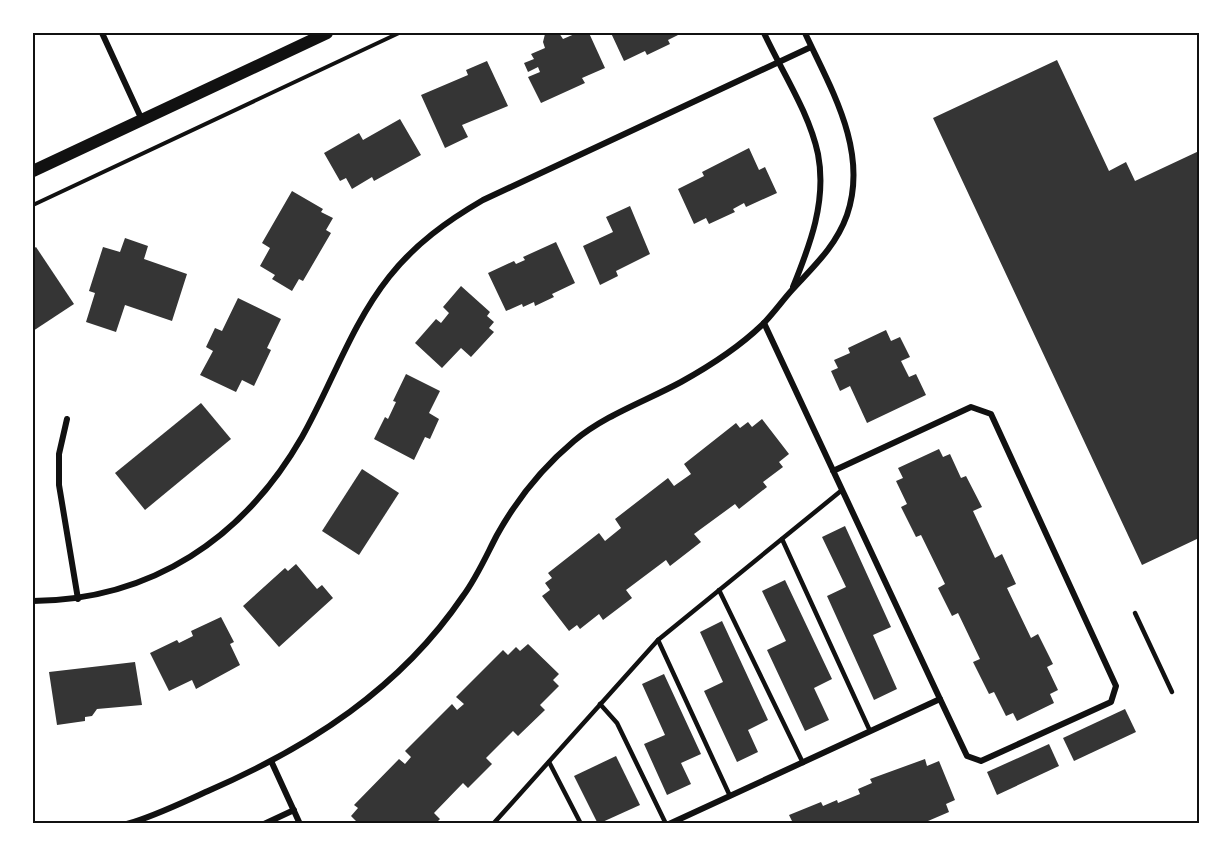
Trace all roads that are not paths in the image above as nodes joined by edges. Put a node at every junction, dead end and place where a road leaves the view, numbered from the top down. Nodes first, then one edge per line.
1 (102, 33) edge
2 (327, 33) edge
3 (764, 33) edge
4 (805, 33) edge
5 (811, 47) junction
6 (778, 64) junction
7 (143, 120) junction
8 (33, 171) edge
9 (791, 291) junction
10 (764, 323) junction
11 (67, 419) dead end
12 (833, 471) junction
13 (842, 490) junction
14 (782, 539) junction
15 (719, 590) junction
16 (78, 599) junction
17 (33, 601) edge
18 (1135, 613) dead end
19 (658, 640) junction
20 (1172, 692) dead end
21 (940, 699) junction
22 (600, 704) junction
23 (870, 731) junction
24 (549, 762) junction
25 (803, 762) junction
26 (272, 763) junction
27 (730, 796) junction
28 (294, 810) junction
29 (127, 824) edge
30 (264, 824) edge
31 (300, 824) edge
32 (493, 824) edge
33 (581, 824) edge
34 (667, 824) edge

1 - 7 street
2 - 7 main road
3 - 6 street
4 - 5 street
5 - 6 street
5 - 9 street
6 - 9 street
6 - 16 street
7 - 8 main road
9 - 10 street
10 - 12 street
10 - 26 street
11 - 16 street
12 - 13 street
12 - 21 street
13 - 14 lane
13 - 21 street
14 - 15 lane
14 - 23 lane
15 - 19 lane
15 - 25 lane
16 - 17 street
18 - 20 lane
19 - 22 lane
19 - 27 lane
21 - 23 street
22 - 24 lane
22 - 34 lane
23 - 25 street
24 - 32 lane
24 - 33 lane
25 - 27 street
26 - 28 street
26 - 29 street
27 - 34 street
28 - 30 street
28 - 31 street

